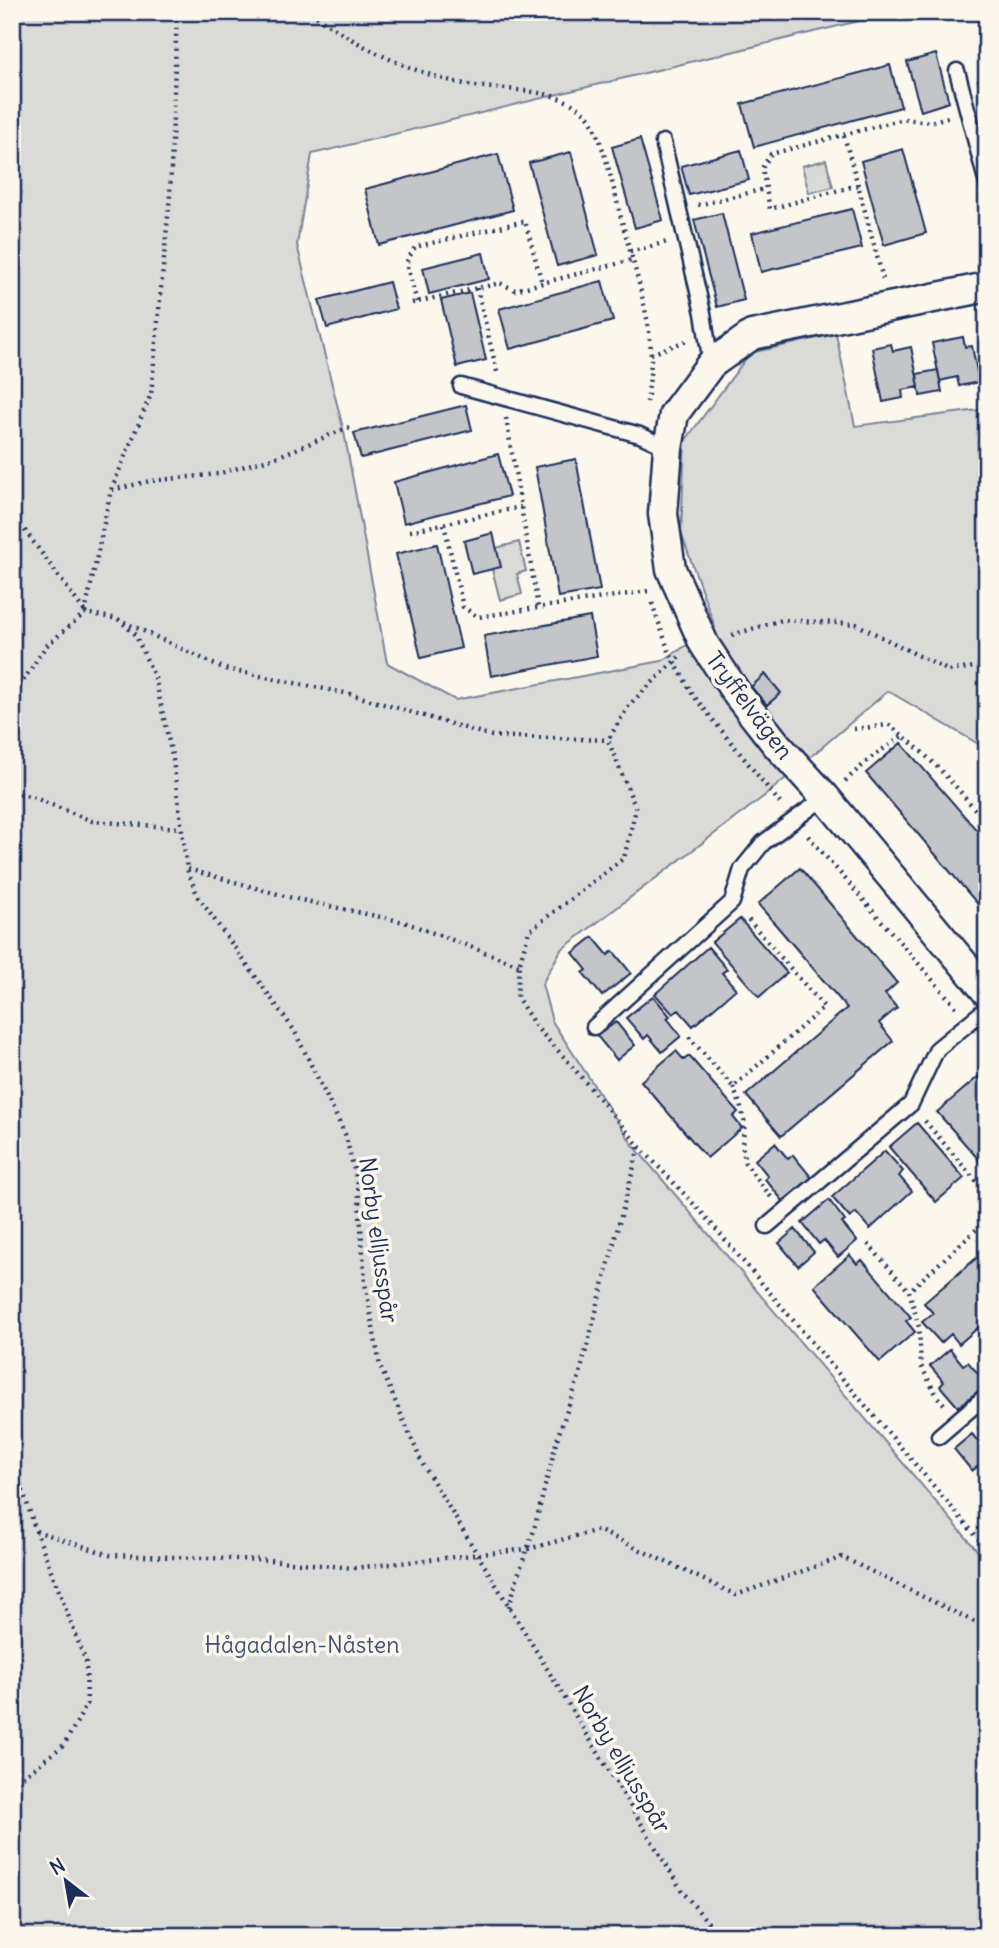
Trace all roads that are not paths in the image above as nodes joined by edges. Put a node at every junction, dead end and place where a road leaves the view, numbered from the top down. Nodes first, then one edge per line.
1 (957, 71) dead end
2 (663, 142) dead end
3 (987, 184) edge
4 (987, 287) edge
5 (712, 364) junction
6 (461, 386) dead end
7 (668, 448) junction
8 (825, 796) junction
9 (987, 992) edge
10 (987, 1008) edge
11 (594, 1027) dead end
12 (767, 1226) dead end
13 (987, 1395) edge
14 (939, 1436) dead end

1 - 3 lane
2 - 5 lane
4 - 5 street, Tryffelvägen
5 - 7 street, Tryffelvägen
6 - 7 lane
7 - 8 street, Tryffelvägen
8 - 9 street, Tryffelvägen
8 - 11 lane
10 - 12 lane
13 - 14 lane

